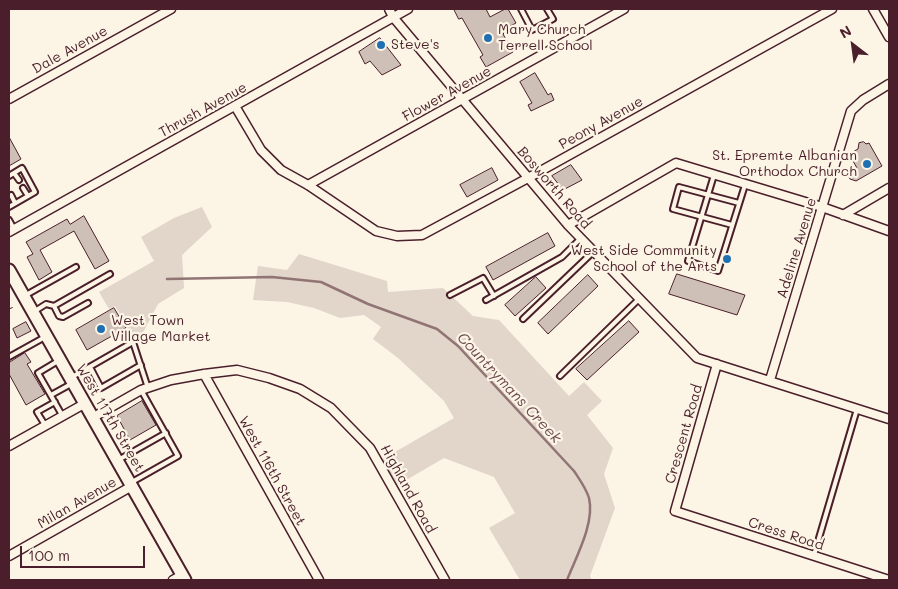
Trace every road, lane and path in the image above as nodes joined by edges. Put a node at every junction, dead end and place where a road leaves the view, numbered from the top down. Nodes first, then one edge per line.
1 (171, 9) edge
2 (389, 9) edge
3 (408, 9) edge
4 (520, 9) edge
5 (547, 9) edge
6 (624, 9) edge
7 (832, 9) edge
8 (873, 9) edge
9 (393, 17) junction
10 (889, 37) edge
11 (889, 84) edge
12 (9, 99) edge
13 (463, 100) junction
14 (236, 106) junction
15 (14, 173) junction
16 (714, 175) junction
17 (9, 176) edge
18 (528, 178) junction
19 (19, 180) dead end
20 (308, 185) junction
21 (745, 185) junction
22 (23, 188) dead end
23 (889, 188) edge
24 (708, 194) junction
25 (11, 195) dead end
26 (28, 196) junction
27 (15, 203) junction
28 (739, 203) junction
29 (9, 207) edge
30 (822, 207) junction
31 (842, 215) junction
32 (702, 217) junction
33 (9, 220) edge
34 (568, 225) junction
35 (732, 225) junction
36 (11, 230) edge
37 (889, 231) edge
38 (581, 238) junction
39 (594, 250) junction
40 (76, 267) dead end
41 (9, 270) edge
42 (110, 274) dead end
43 (450, 295) dead end
44 (24, 296) junction
45 (494, 296) junction
46 (640, 298) junction
47 (486, 300) dead end
48 (88, 303) dead end
49 (16, 306) dead end
50 (54, 306) junction
51 (9, 310) edge
52 (33, 312) junction
53 (523, 319) dead end
54 (47, 336) junction
55 (9, 357) edge
56 (60, 360) junction
57 (717, 364) junction
58 (140, 365) junction
59 (90, 367) junction
60 (204, 374) junction
61 (560, 376) dead end
62 (71, 380) junction
63 (770, 380) junction
64 (145, 389) junction
65 (51, 395) junction
66 (55, 402) junction
67 (84, 404) junction
68 (857, 409) junction
69 (62, 416) junction
70 (92, 418) junction
71 (889, 420) edge
72 (45, 425) junction
73 (166, 433) junction
74 (9, 446) edge
75 (117, 460) junction
76 (131, 485) junction
77 (675, 511) joint
78 (9, 556) edge
79 (814, 556) junction
80 (180, 579) edge
81 (319, 580) edge
82 (444, 580) edge
83 (889, 580) edge

1 - 12 street, Dale Avenue
2 - 9 street, Bosworth Road
3 - 9 street, Thrush Avenue
4 - 5 lane
6 - 13 street, Flower Avenue
7 - 18 street, Peony Avenue
8 - 10 street
9 - 13 street, Bosworth Road
9 - 14 street, Thrush Avenue
11 - 30 street, Adeline Avenue
13 - 18 street, Bosworth Road
13 - 20 street, Flower Avenue
14 - 20 street
14 - 36 street, Thrush Avenue
15 - 17 lane
15 - 19 lane
15 - 26 lane
16 - 21 street
16 - 24 lane
16 - 34 street
18 - 20 street, Peony Avenue
18 - 34 street, Bosworth Road
21 - 28 lane
21 - 30 street
22 - 26 lane
23 - 31 street
24 - 28 lane
24 - 32 lane
24 - 32 lane
25 - 27 lane
26 - 27 lane
27 - 29 lane
28 - 35 lane
30 - 31 street
30 - 63 street, Adeline Avenue
31 - 37 street
32 - 35 lane
32 - 35 lane
33 - 36 lane
34 - 38 street, Bosworth Road
38 - 39 street, Bosworth Road
38 - 45 lane
39 - 46 street, Bosworth Road
39 - 53 lane
40 - 44 lane
41 - 44 main road, West 117th Street
42 - 50 lane
43 - 45 lane
44 - 52 main road, West 117th Street
45 - 47 lane
46 - 57 street, Bosworth Road
46 - 61 lane
48 - 50 lane
49 - 51 path
50 - 52 lane
52 - 54 main road, West 117th Street
54 - 55 lane
54 - 56 main road, West 117th Street
56 - 62 main road, West 117th Street
56 - 65 lane
57 - 63 street, Bosworth Road
57 - 77 street, Crescent Road
58 - 59 lane
58 - 59 lane
58 - 64 lane
59 - 62 lane
60 - 64 street, Highland Road
60 - 81 street, West 116th Street
60 - 82 street, Highland Road
62 - 65 lane
62 - 67 main road, West 117th Street
63 - 68 street, Bosworth Road
64 - 70 street, Highland Road
64 - 73 lane
65 - 66 lane
66 - 69 lane
66 - 72 lane
67 - 69 street
67 - 70 main road, West 117th Street
68 - 71 street, Bosworth Road
68 - 79 lane
69 - 72 street
70 - 75 main road, West 117th Street
72 - 74 street
73 - 75 lane
73 - 76 lane
75 - 76 main road, West 117th Street
76 - 78 street, Milan Avenue
76 - 80 main road, West 117th Street
77 - 79 street, Cress Road
79 - 83 street, Cress Road

